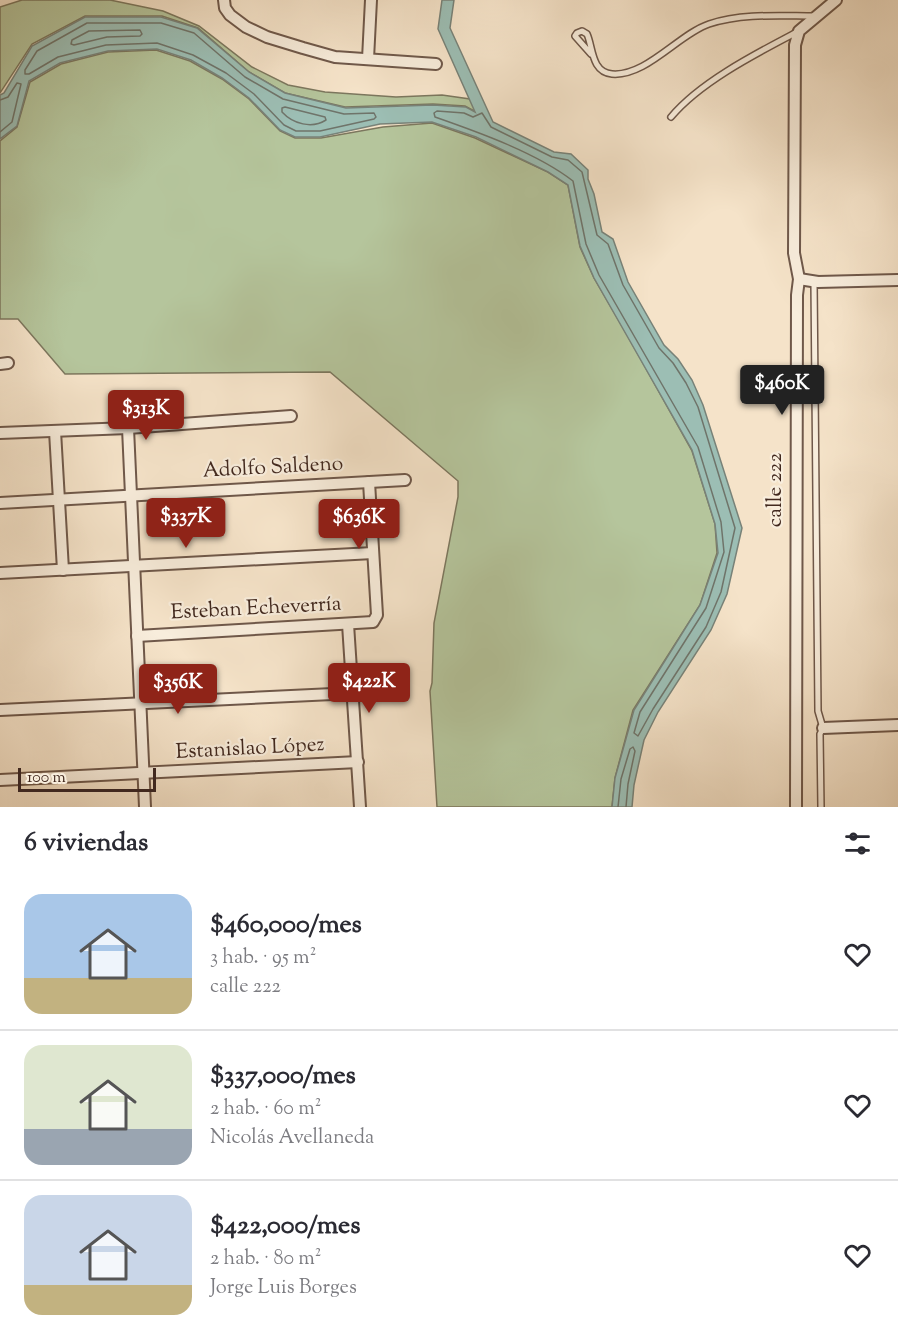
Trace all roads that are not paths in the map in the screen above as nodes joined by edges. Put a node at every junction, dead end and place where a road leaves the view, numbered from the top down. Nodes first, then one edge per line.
1 (224, 0) edge
2 (371, 0) edge
3 (836, 0) edge
4 (817, 16) junction
5 (799, 31) junction
6 (591, 54) dead end
7 (368, 59) junction
8 (435, 64) dead end
9 (671, 117) dead end
10 (799, 279) junction
11 (898, 280) edge
12 (814, 282) junction
13 (291, 416) dead end
14 (128, 428) junction
15 (56, 430) junction
16 (0, 433) edge
17 (405, 480) dead end
18 (369, 482) junction
19 (132, 495) junction
20 (59, 500) junction
21 (0, 503) edge
22 (373, 554) junction
23 (134, 566) junction
24 (63, 570) junction
25 (0, 573) edge
26 (348, 624) junction
27 (137, 636) junction
28 (354, 693) junction
29 (140, 703) junction
30 (0, 710) edge
31 (898, 725) edge
32 (823, 728) junction
33 (358, 762) junction
34 (144, 774) junction
35 (0, 780) edge
36 (145, 807) edge
37 (360, 807) edge
38 (796, 807) edge
39 (821, 807) edge

1 - 7 street
2 - 7 street
3 - 4 street
4 - 5 street
4 - 6 lane
5 - 9 lane
5 - 10 street, calle 222
7 - 8 street
10 - 12 street
10 - 38 street, calle 222
11 - 12 street
12 - 32 lane
13 - 14 street
14 - 15 street
14 - 19 street
15 - 16 street
15 - 20 street
17 - 18 street, Adolfo Saldeno
18 - 19 street, Adolfo Saldeno
18 - 22 street
19 - 20 street, Adolfo Saldeno
19 - 23 street
20 - 21 street, Adolfo Saldeno
20 - 24 street
22 - 23 street
22 - 26 street, Esteban Echeverría
23 - 24 street
23 - 27 street
24 - 25 street
26 - 27 street, Esteban Echeverría
26 - 28 street
27 - 29 street
28 - 29 street
28 - 33 street
29 - 30 street
29 - 34 street
31 - 32 street
32 - 39 lane
33 - 34 street, Estanislao López
33 - 37 street
34 - 35 street, Estanislao López
34 - 36 street

